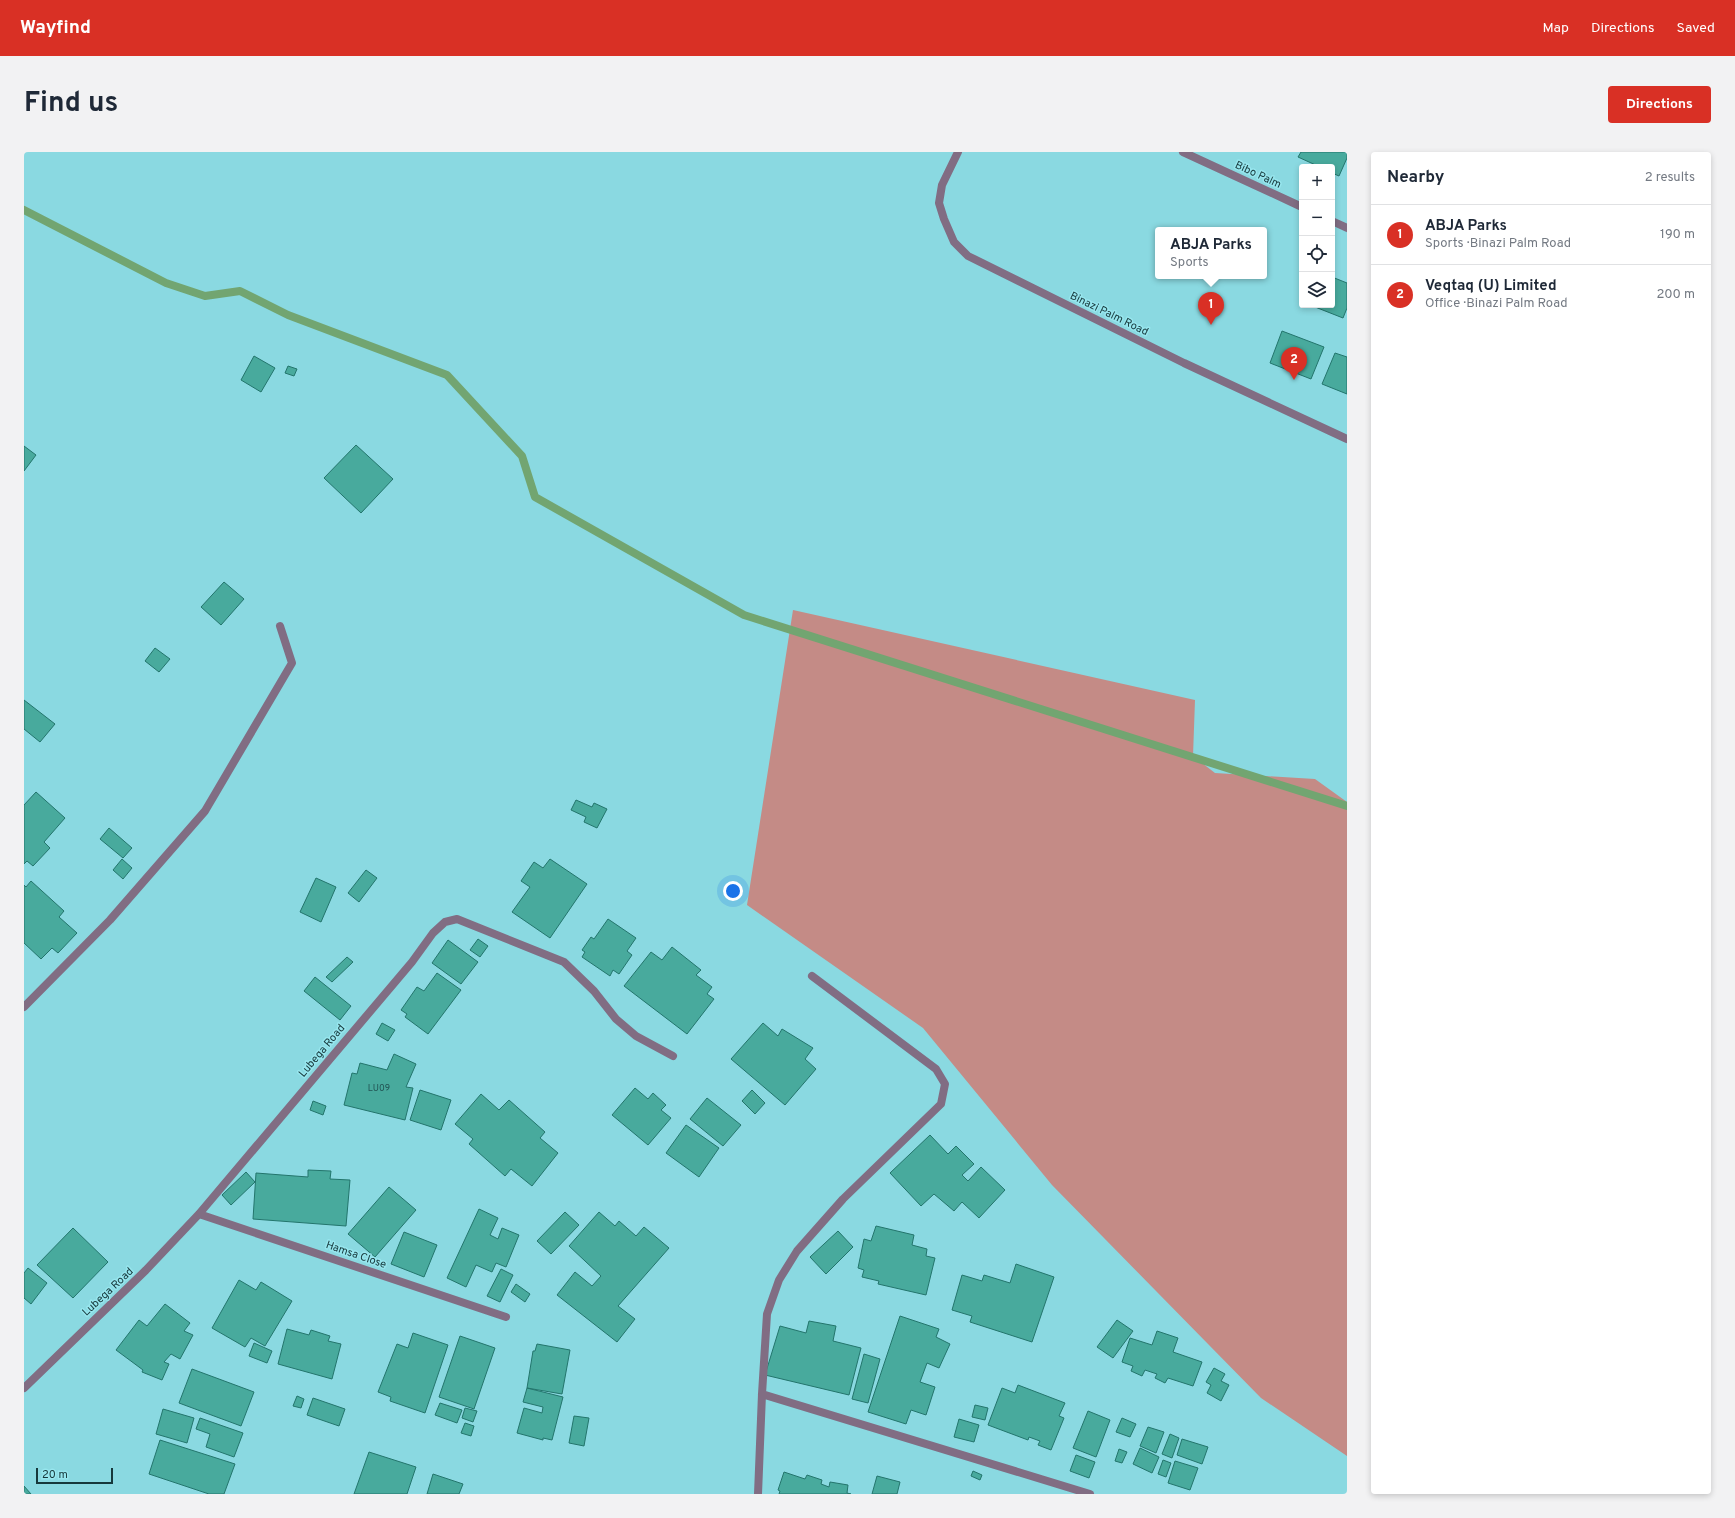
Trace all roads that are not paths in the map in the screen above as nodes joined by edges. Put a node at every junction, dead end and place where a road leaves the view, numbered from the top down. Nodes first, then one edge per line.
1 (958, 152) edge
2 (1183, 152) edge
3 (1299, 206) edge
4 (1335, 222) edge
5 (1347, 228) edge
6 (1347, 439) edge
7 (280, 626) dead end
8 (812, 976) dead end
9 (24, 1007) edge
10 (673, 1056) dead end
11 (199, 1214) junction
12 (506, 1317) dead end
13 (24, 1388) edge
14 (762, 1394) junction
15 (758, 1494) edge
16 (1090, 1494) edge

1 - 6 street, Binazi Palm Road
2 - 3 street, Bibo Palm
4 - 5 street
7 - 9 street
8 - 14 street
10 - 11 street, Lubega Road
11 - 12 street, Hamsa Close
11 - 13 street, Lubega Road
14 - 15 street
14 - 16 street

